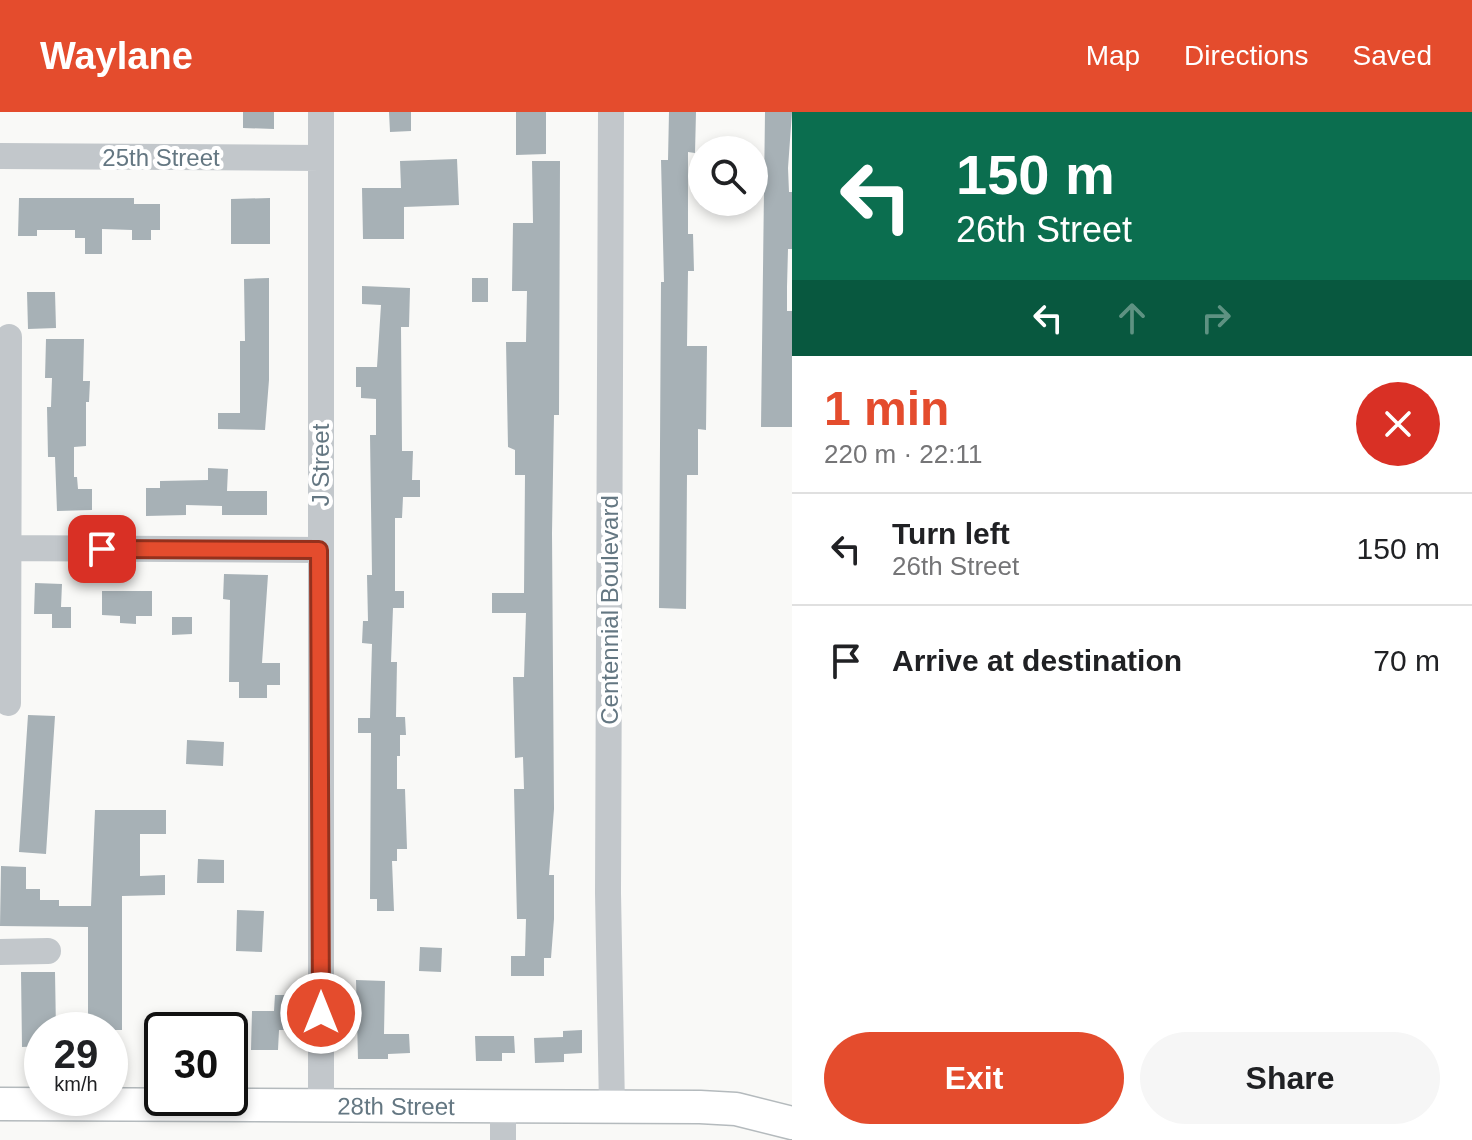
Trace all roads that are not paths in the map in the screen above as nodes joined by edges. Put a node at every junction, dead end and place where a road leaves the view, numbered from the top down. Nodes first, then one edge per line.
1 (321, 112) edge
2 (611, 112) edge
3 (0, 156) edge
4 (321, 158) junction
5 (9, 337) dead end
6 (4, 548) edge
7 (319, 550) junction
8 (8, 703) dead end
9 (48, 951) dead end
10 (0, 952) edge
11 (0, 1104) edge
12 (321, 1106) junction
13 (503, 1107) junction
14 (612, 1107) junction
15 (792, 1123) edge
16 (503, 1140) edge

1 - 4 street, J Street
2 - 14 street, Centennial Boulevard
3 - 4 street, 25th Street
4 - 7 street, J Street
5 - 6 street
6 - 7 street
6 - 8 street
7 - 12 street, J Street
9 - 10 street
11 - 12 main road, 28th Street
12 - 13 main road, 28th Street
13 - 14 main road, 28th Street
13 - 16 street
14 - 15 main road, 28th Street

